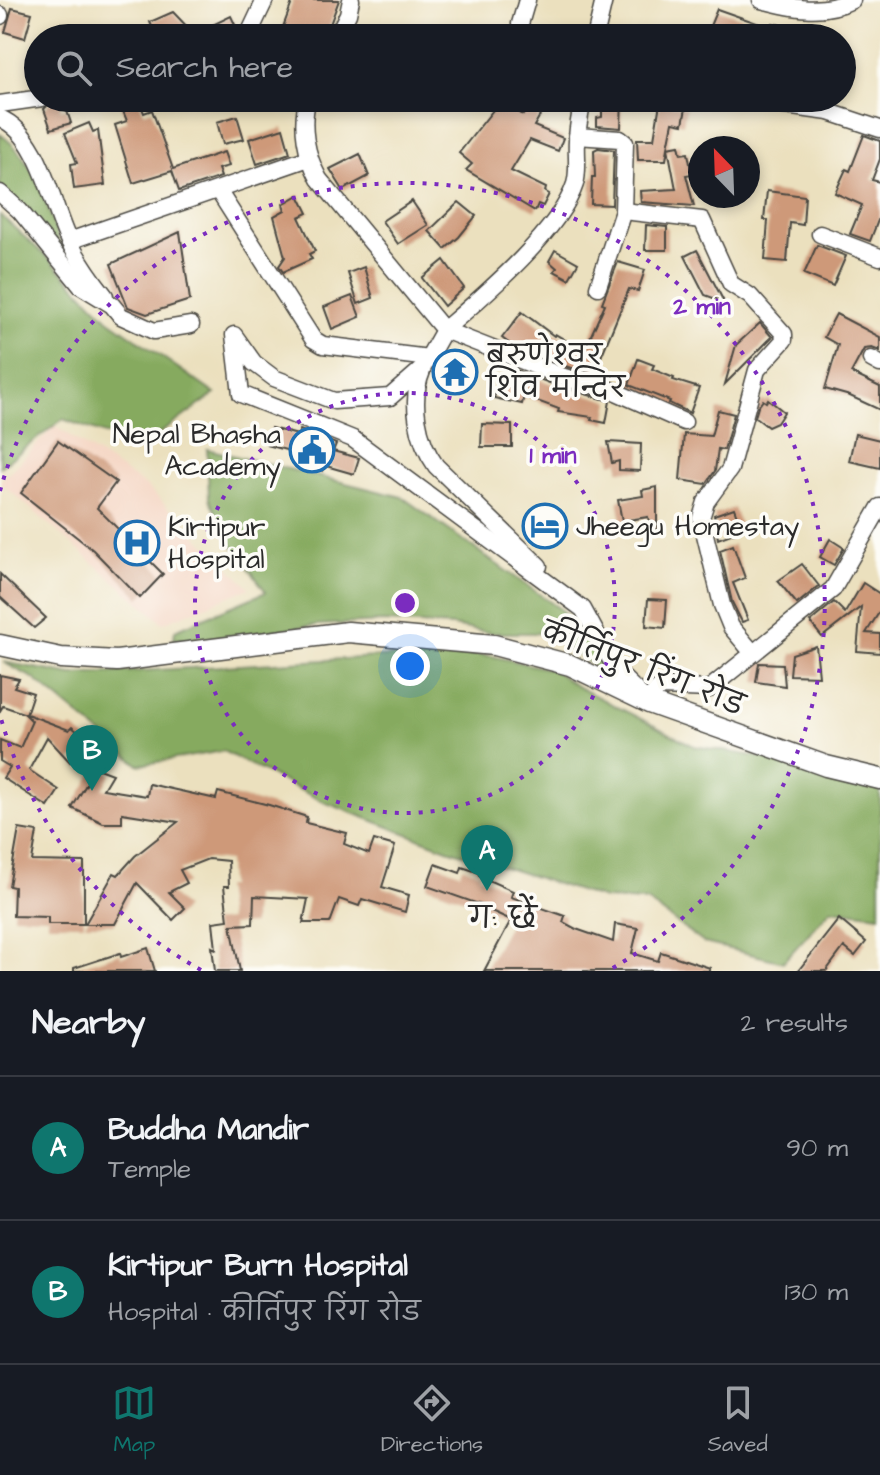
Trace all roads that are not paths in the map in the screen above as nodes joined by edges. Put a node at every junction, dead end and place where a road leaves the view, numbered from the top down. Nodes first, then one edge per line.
1 (265, 0) edge
2 (351, 0) edge
3 (527, 0) edge
4 (604, 0) edge
5 (761, 0) edge
6 (852, 0) edge
7 (254, 24) edge
8 (343, 24) edge
9 (520, 24) dead end
10 (598, 24) edge
11 (24, 101) edge
12 (0, 104) edge
13 (304, 112) edge
14 (581, 112) edge
15 (829, 112) edge
16 (0, 118) edge
17 (880, 129) edge
18 (577, 136) junction
19 (309, 158) junction
20 (219, 192) junction
21 (0, 193) edge
22 (623, 211) junction
23 (820, 234) dead end
24 (69, 241) junction
25 (880, 257) edge
26 (598, 287) dead end
27 (112, 305) junction
28 (191, 325) dead end
29 (444, 330) junction
30 (426, 364) junction
31 (684, 422) dead end
32 (880, 507) edge
33 (583, 609) junction
34 (0, 645) edge
35 (753, 653) junction
36 (649, 703) junction
37 (880, 779) edge

1 - 7 street
2 - 8 street
3 - 9 street
4 - 10 street
5 - 6 street
11 - 12 street
13 - 19 street
14 - 18 street
15 - 17 street
16 - 24 street
18 - 22 street
18 - 29 street
19 - 20 street
19 - 29 street
20 - 24 street
20 - 30 street
21 - 27 street
22 - 26 street
22 - 35 street
23 - 25 street
24 - 27 street
27 - 28 street
29 - 30 street
29 - 31 street
30 - 33 street
30 - 33 street
32 - 35 street
33 - 36 street
34 - 36 street, कीर्तिपुर रिंग रोड
35 - 36 street
36 - 37 street, कीर्तिपुर रिंग रोड

